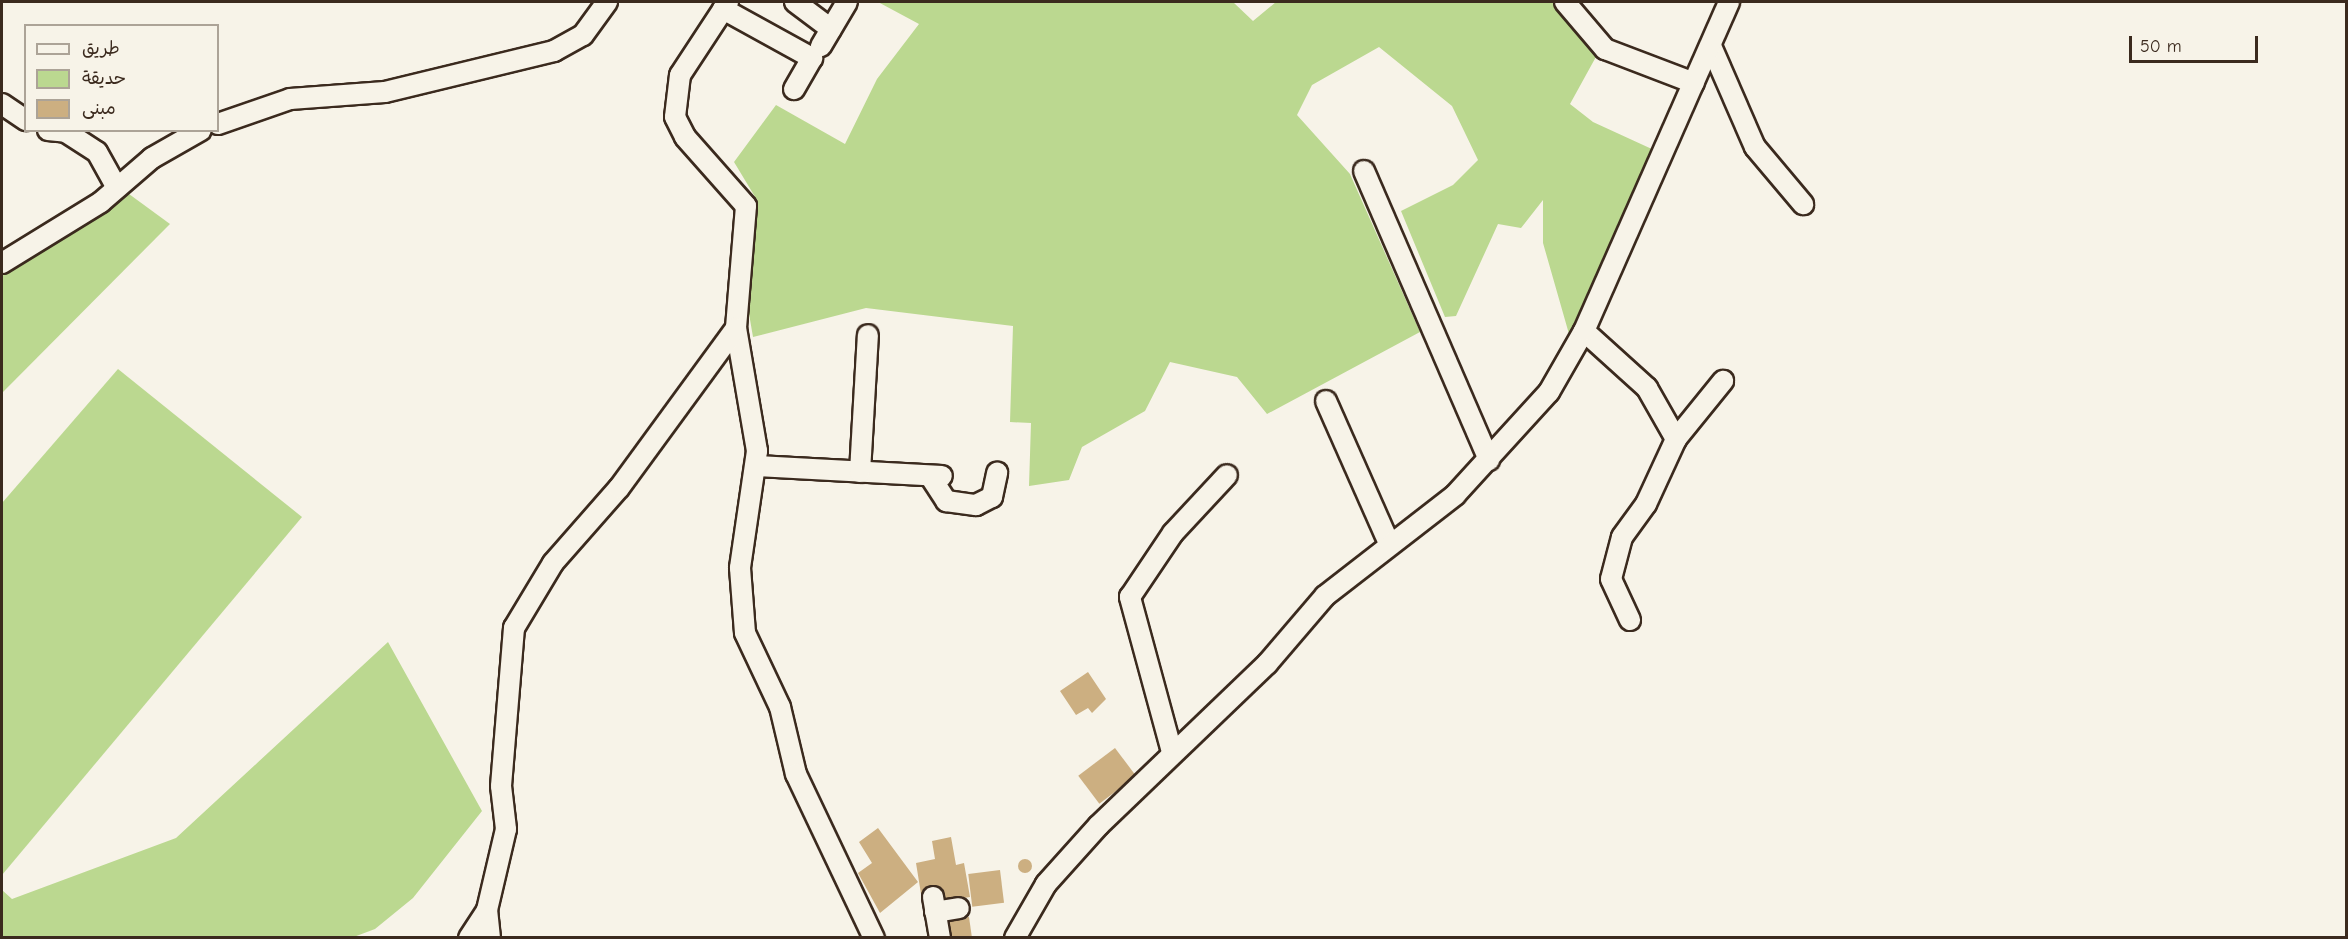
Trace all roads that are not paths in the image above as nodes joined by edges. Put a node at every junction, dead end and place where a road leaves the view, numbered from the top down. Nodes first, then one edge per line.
1 (607, 2) edge
2 (795, 2) edge
3 (847, 2) edge
4 (1564, 2) edge
5 (1729, 2) edge
6 (725, 5) edge
7 (1711, 46) junction
8 (1694, 83) junction
9 (794, 89) dead end
10 (2, 104) edge
11 (24, 119) edge
12 (219, 124) edge
13 (66, 132) edge
14 (198, 132) edge
15 (1364, 171) dead end
16 (117, 188) junction
17 (1803, 204) dead end
18 (2, 263) edge
19 (736, 328) junction
20 (1584, 331) junction
21 (868, 335) dead end
22 (1723, 381) dead end
23 (1326, 400) dead end
24 (1676, 439) junction
25 (1489, 460) junction
26 (757, 466) junction
27 (860, 472) junction
28 (997, 473) dead end
29 (1227, 475) dead end
30 (1389, 543) junction
31 (1630, 620) dead end
32 (1172, 752) junction
33 (959, 908) dead end
34 (487, 910) junction
35 (470, 938) edge
36 (490, 938) edge
37 (874, 938) edge
38 (940, 938) edge
39 (1015, 938) edge

1 - 12 street
2 - 3 street
4 - 8 street
5 - 7 street
6 - 9 street
6 - 19 street
7 - 8 street
7 - 17 street
8 - 20 street
10 - 11 street
13 - 16 street
14 - 16 street
15 - 25 street
16 - 18 street
19 - 26 street
19 - 34 street
20 - 24 street
20 - 25 street
21 - 27 street
22 - 24 street
23 - 30 street
24 - 31 street
25 - 30 street
26 - 27 street
26 - 37 street
27 - 28 street
29 - 32 street
30 - 32 street
32 - 39 street
33 - 38 street
34 - 35 street
34 - 36 street

